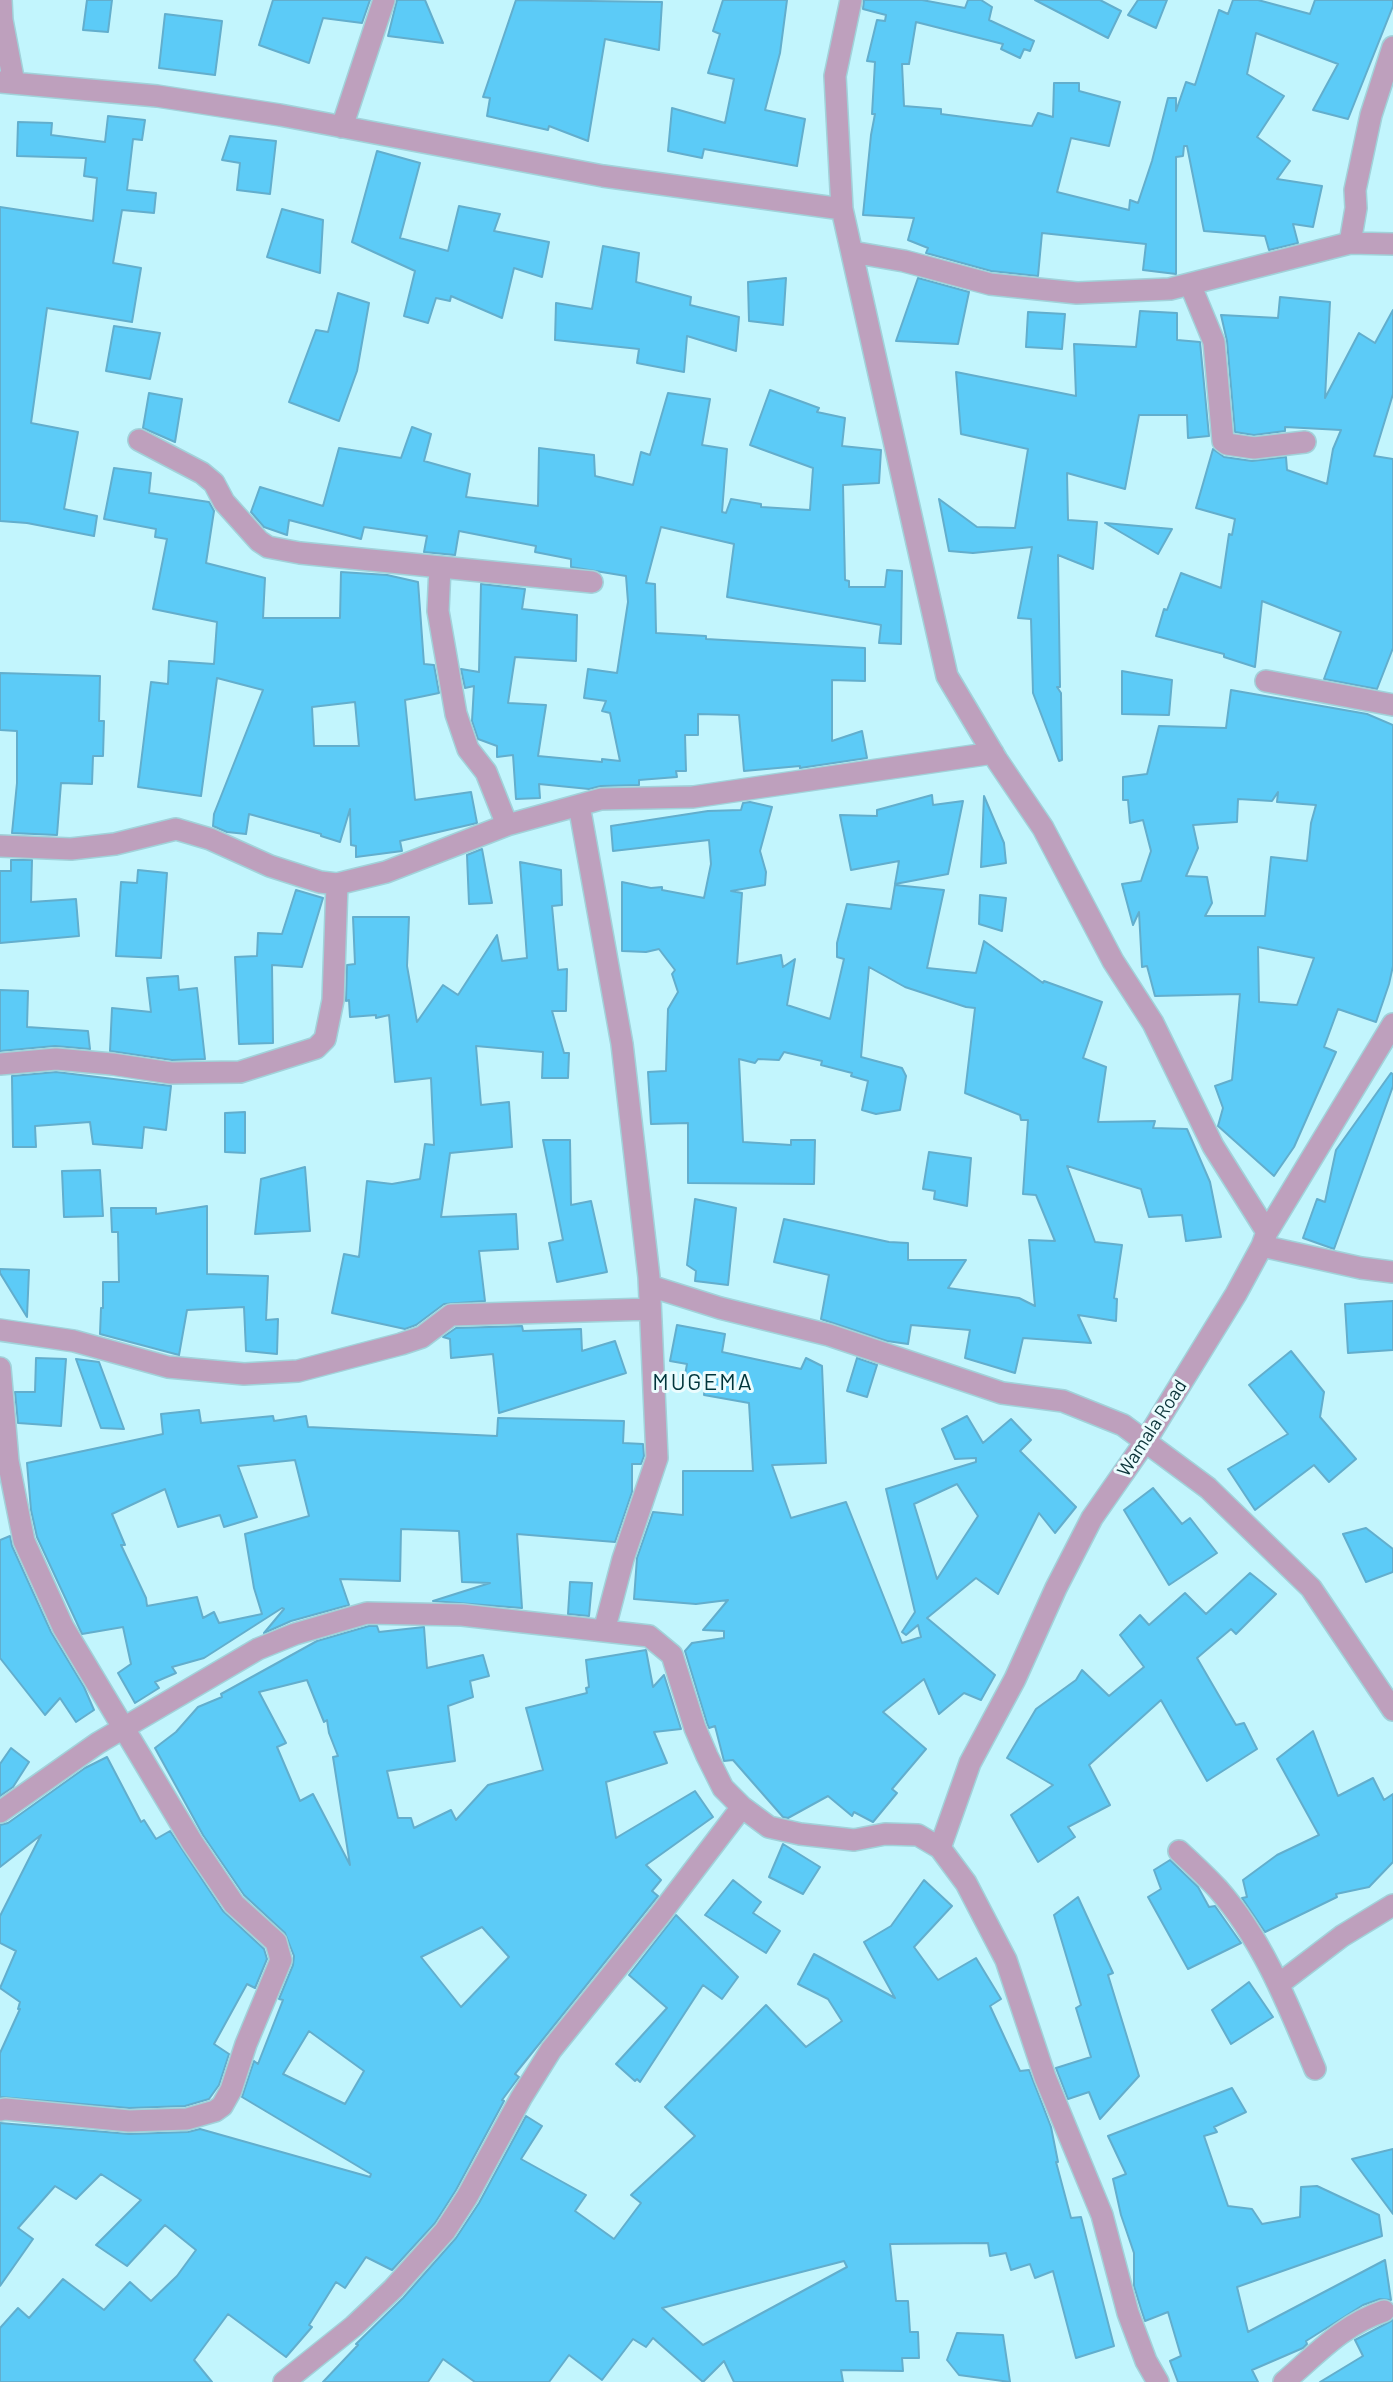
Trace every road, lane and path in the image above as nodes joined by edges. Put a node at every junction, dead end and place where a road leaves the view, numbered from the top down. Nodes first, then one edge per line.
1 (1, 0) edge
2 (384, 0) edge
3 (851, 0) edge
4 (1393, 47) edge
5 (7, 83) edge
6 (342, 127) junction
7 (842, 209) junction
8 (1350, 243) junction
9 (1393, 244) edge
10 (852, 252) junction
11 (1189, 284) junction
12 (139, 440) dead end
13 (1305, 442) dead end
14 (440, 566) junction
15 (593, 582) dead end
16 (1266, 681) dead end
17 (1393, 705) edge
18 (993, 753) junction
19 (579, 805) junction
20 (507, 825) junction
21 (0, 846) edge
22 (337, 884) junction
23 (1393, 1024) edge
24 (0, 1064) edge
25 (1264, 1239) junction
26 (1393, 1272) edge
27 (650, 1286) junction
28 (650, 1309) junction
29 (0, 1330) edge
30 (0, 1368) edge
31 (1145, 1442) junction
32 (604, 1631) junction
33 (1393, 1710) edge
34 (122, 1728) junction
35 (742, 1807) junction
36 (0, 1812) edge
37 (940, 1848) junction
38 (1179, 1851) dead end
39 (1393, 1905) edge
40 (1279, 1984) junction
41 (1315, 2069) dead end
42 (0, 2110) edge
43 (1384, 2311) dead end
44 (284, 2382) edge
45 (1158, 2382) edge
46 (1284, 2382) edge

1 - 5 street
2 - 6 street
3 - 7 street
4 - 8 street
5 - 6 street
6 - 7 street
7 - 10 street
8 - 9 street
8 - 11 street
10 - 11 street
10 - 18 street
11 - 13 street
12 - 14 street
14 - 15 street
14 - 20 street
16 - 17 street
18 - 19 street
18 - 25 street
19 - 20 street
19 - 27 street
20 - 22 street
21 - 22 street
22 - 24 street
23 - 25 street, Wamala Road
25 - 26 street
25 - 31 street, Wamala Road
27 - 28 street
27 - 31 street
28 - 29 street
28 - 32 street
30 - 34 street
31 - 33 street
31 - 37 street, Wamala Road
32 - 34 street
32 - 35 street
34 - 36 street
34 - 42 street
35 - 37 street
35 - 44 street
37 - 45 street
38 - 40 street
39 - 40 street
40 - 41 street
43 - 46 street

